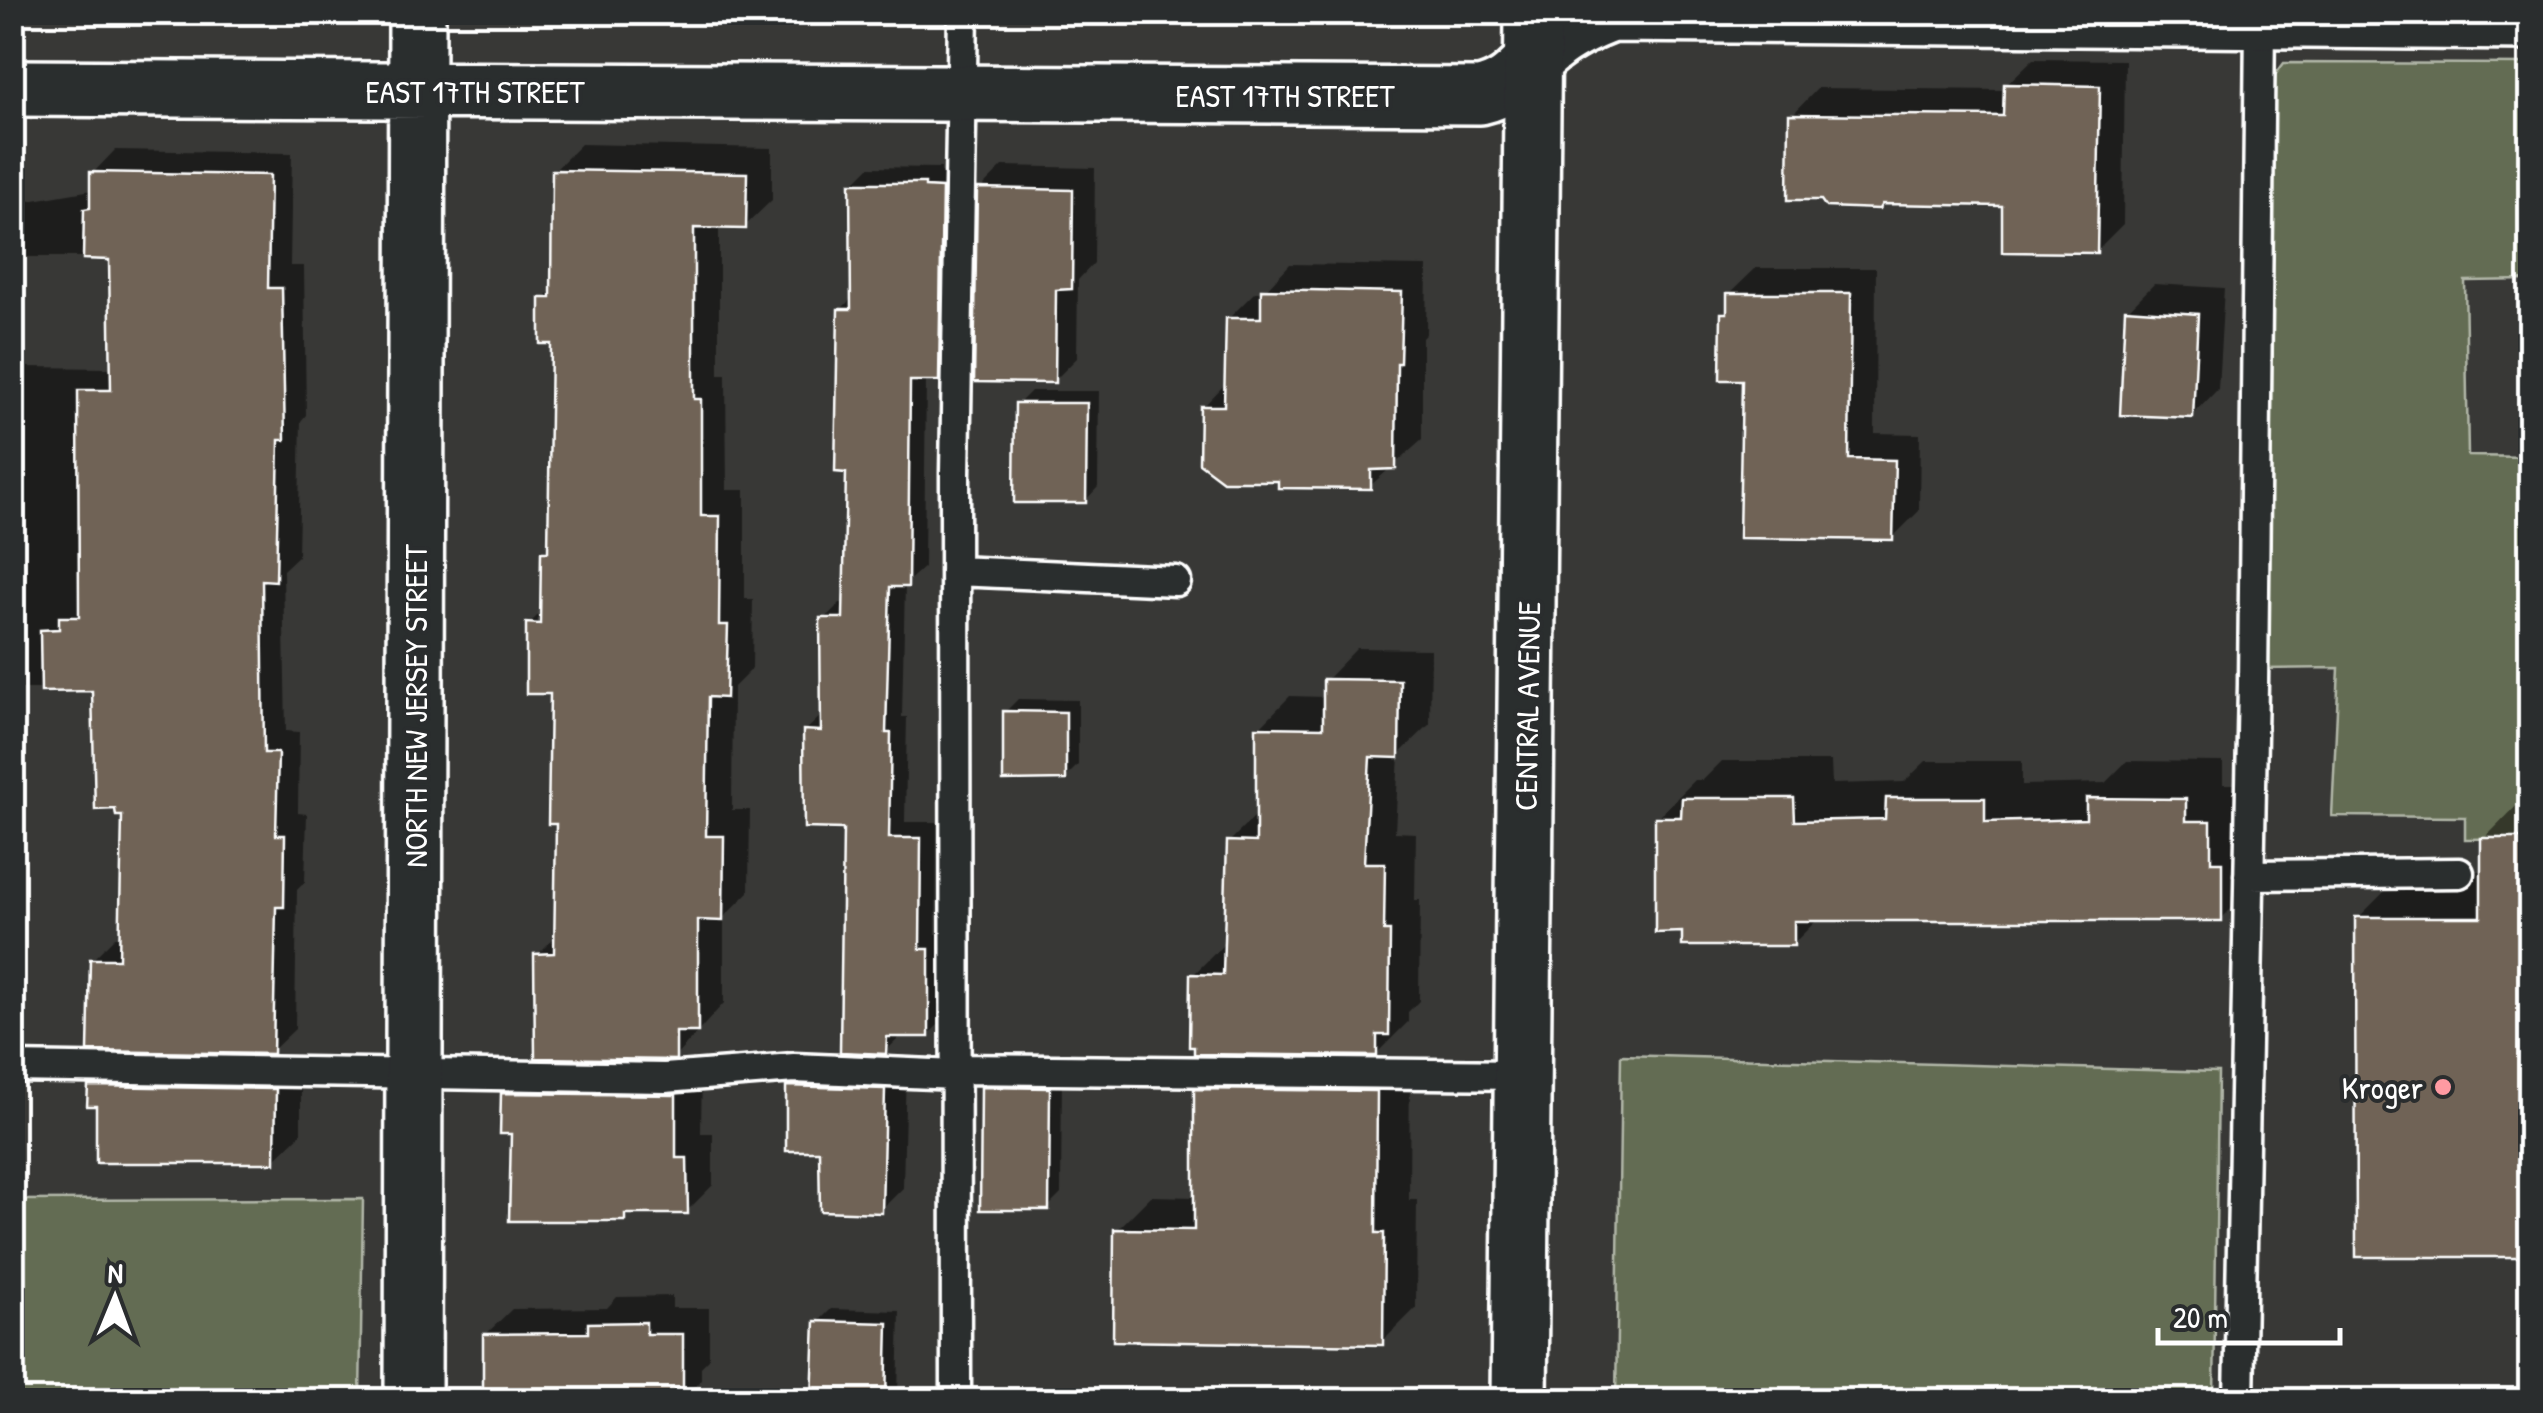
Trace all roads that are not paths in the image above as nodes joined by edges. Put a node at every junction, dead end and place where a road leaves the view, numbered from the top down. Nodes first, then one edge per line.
1 (417, 12) edge
2 (963, 12) edge
3 (1991, 15) edge
4 (2462, 17) edge
5 (2260, 21) junction
6 (2530, 22) edge
7 (1533, 36) edge
8 (12, 88) edge
9 (417, 91) junction
10 (962, 93) junction
11 (955, 572) junction
12 (1176, 581) dead end
13 (2459, 873) dead end
14 (2249, 874) junction
15 (12, 1066) edge
16 (956, 1072) junction
17 (414, 1074) junction
18 (1522, 1075) junction
19 (413, 1400) edge
20 (956, 1400) edge
21 (1519, 1400) edge
22 (2238, 1400) edge

1 - 9 street, NORTH NEW JERSEY STREET
2 - 10 lane
3 - 5 street, EAST 17TH STREET
3 - 7 street, EAST 17TH STREET
4 - 5 street, EAST 17TH STREET
4 - 6 street, EAST 17TH STREET
5 - 14 lane
7 - 10 street, EAST 17TH STREET
7 - 18 street, CENTRAL AVENUE
8 - 9 street, EAST 17TH STREET
9 - 10 street, EAST 17TH STREET
9 - 17 street, NORTH NEW JERSEY STREET
10 - 11 lane
11 - 12 lane
11 - 16 lane
13 - 14 lane
14 - 22 lane
15 - 17 lane
16 - 17 lane
16 - 18 lane
16 - 20 lane
17 - 19 street, NORTH NEW JERSEY STREET
18 - 21 street, CENTRAL AVENUE

